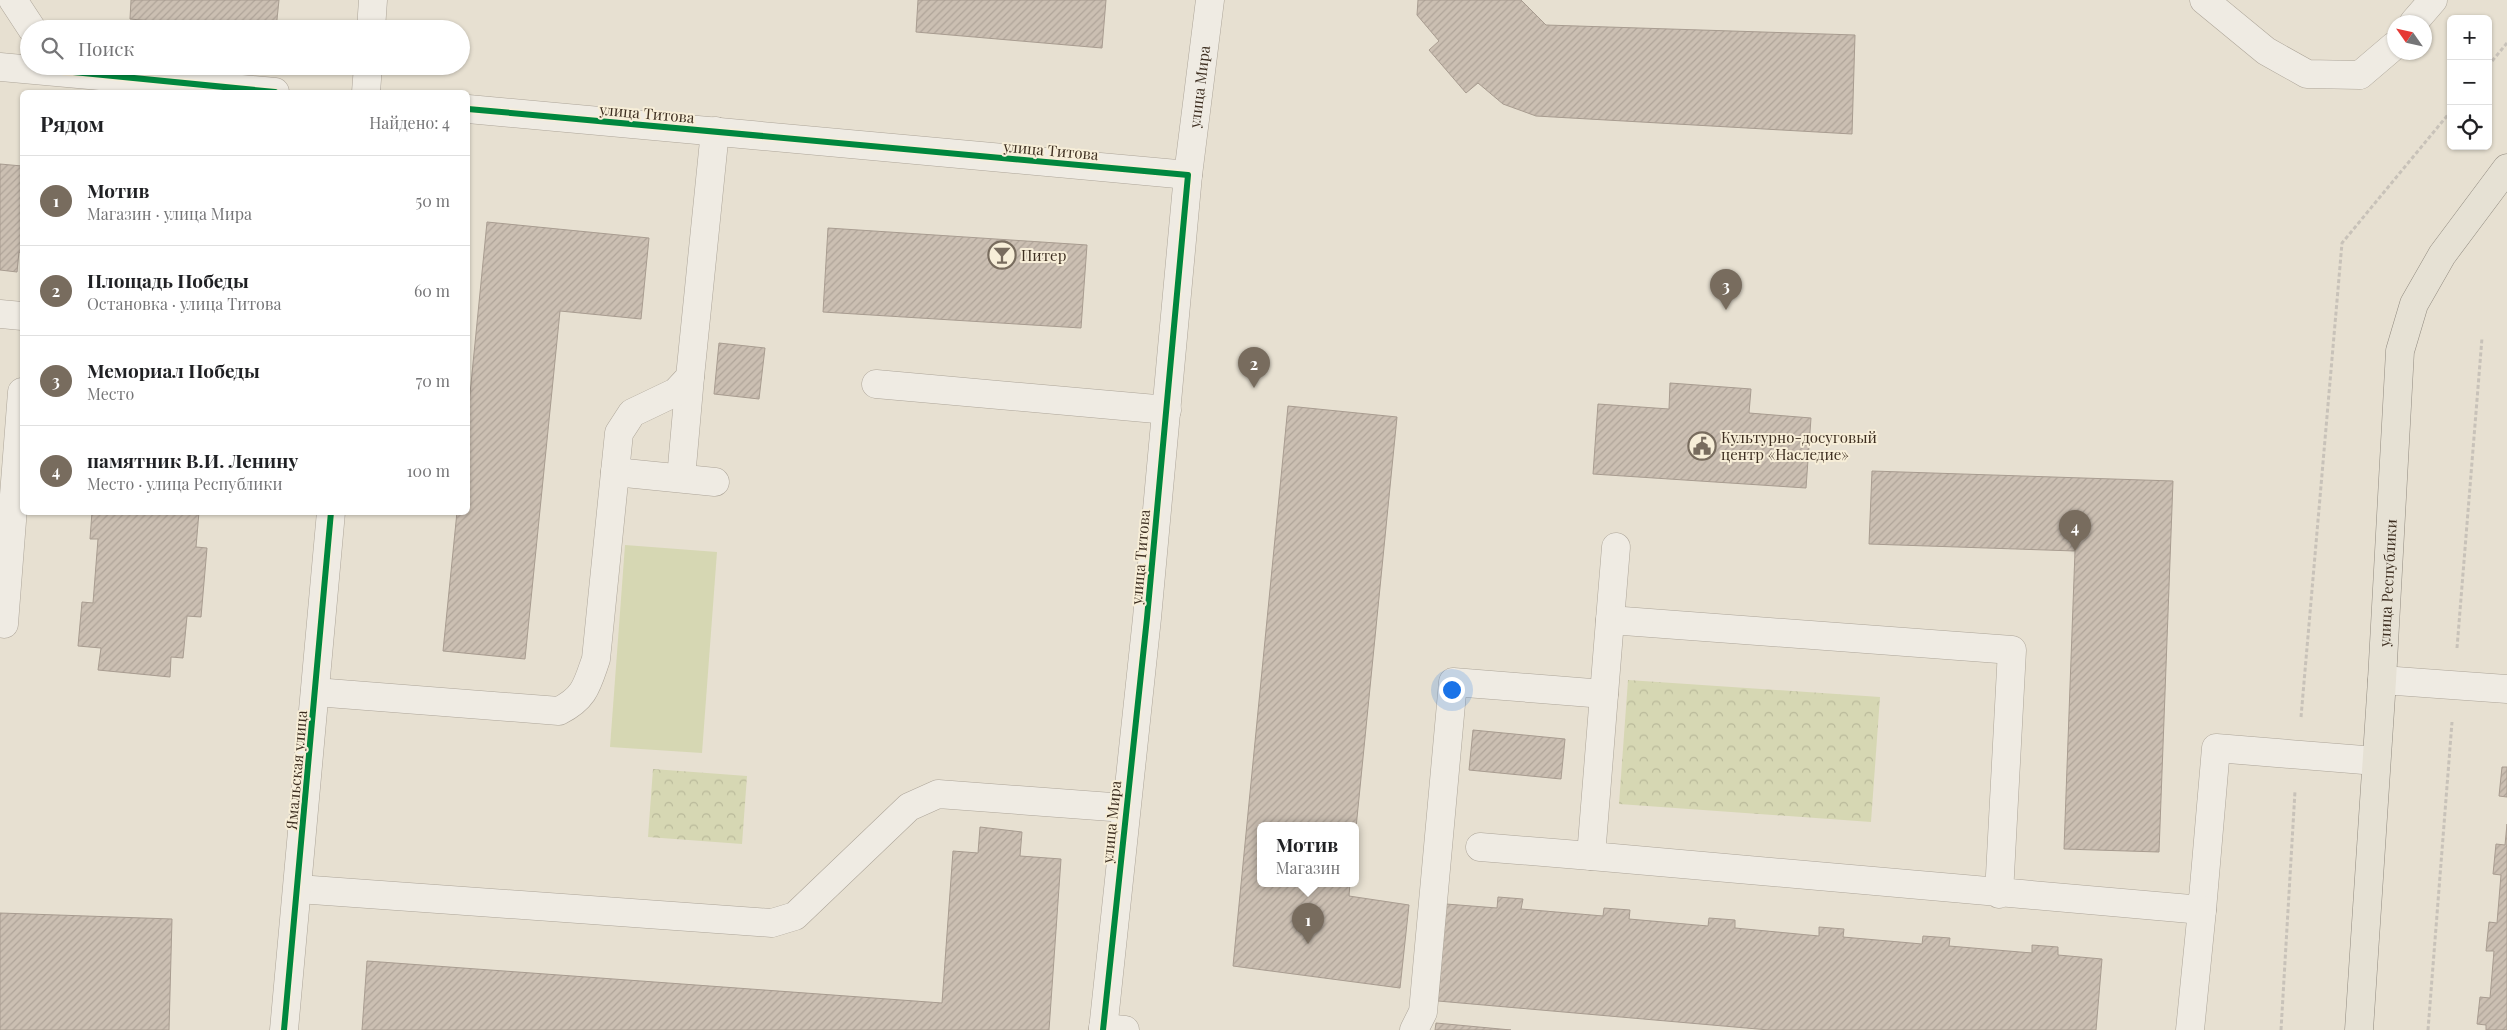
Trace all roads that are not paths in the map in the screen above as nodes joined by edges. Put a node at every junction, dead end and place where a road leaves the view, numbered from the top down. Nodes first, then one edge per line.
1 (13, 0) edge
2 (374, 0) edge
3 (1210, 0) edge
4 (2204, 0) edge
5 (2433, 0) edge
6 (2420, 15) edge
7 (26, 20) edge
8 (372, 20) edge
9 (2387, 52) edge
10 (0, 67) edge
11 (20, 68) edge
12 (118, 75) edge
13 (367, 75) edge
14 (256, 90) edge
15 (366, 90) edge
16 (470, 109) edge
17 (715, 131) junction
18 (2507, 168) edge
19 (1188, 175) junction
20 (0, 314) edge
21 (20, 316) edge
22 (690, 377) junction
23 (876, 384) dead end
24 (1166, 410) junction
25 (20, 418) edge
26 (615, 472) junction
27 (681, 478) junction
28 (715, 482) dead end
29 (331, 515) edge
30 (1616, 547) dead end
31 (1147, 618) joint
32 (1610, 620) junction
33 (0, 623) edge
34 (2382, 680) junction
35 (2507, 689) edge
36 (315, 692) junction
37 (1604, 694) junction
38 (2376, 761) junction
39 (1125, 808) junction
40 (1480, 847) dead end
41 (1591, 856) junction
42 (298, 889) junction
43 (1999, 894) junction
44 (2202, 910) junction
45 (1110, 1029) edge
46 (284, 1030) edge
47 (1414, 1030) edge
48 (2190, 1030) edge
49 (2359, 1030) edge

1 - 7 street
2 - 8 street
3 - 19 street, улица Мира
4 - 9 street
5 - 6 street
10 - 11 street
12 - 14 street
13 - 15 street
16 - 17 street, улица Титова
17 - 19 street, улица Титова
17 - 22 street
18 - 34 main road, улица Республики
19 - 24 street, улица Титова
20 - 21 street
22 - 26 street
22 - 27 street
23 - 24 street
24 - 31 street, улица Титова
25 - 33 street
26 - 27 street
26 - 36 street
27 - 28 street
29 - 36 street, Ямальская улица
30 - 32 street
31 - 39 street, улица Мира
32 - 37 street
32 - 43 street
34 - 35 street
34 - 38 main road, улица Республики
36 - 42 street, Ямальская улица
37 - 41 street
37 - 47 street
38 - 44 street
38 - 49 main road, улица Республики
39 - 42 street
39 - 45 street, улица Мира
40 - 41 street
41 - 43 street
42 - 46 street, Ямальская улица
43 - 44 street
44 - 48 street

